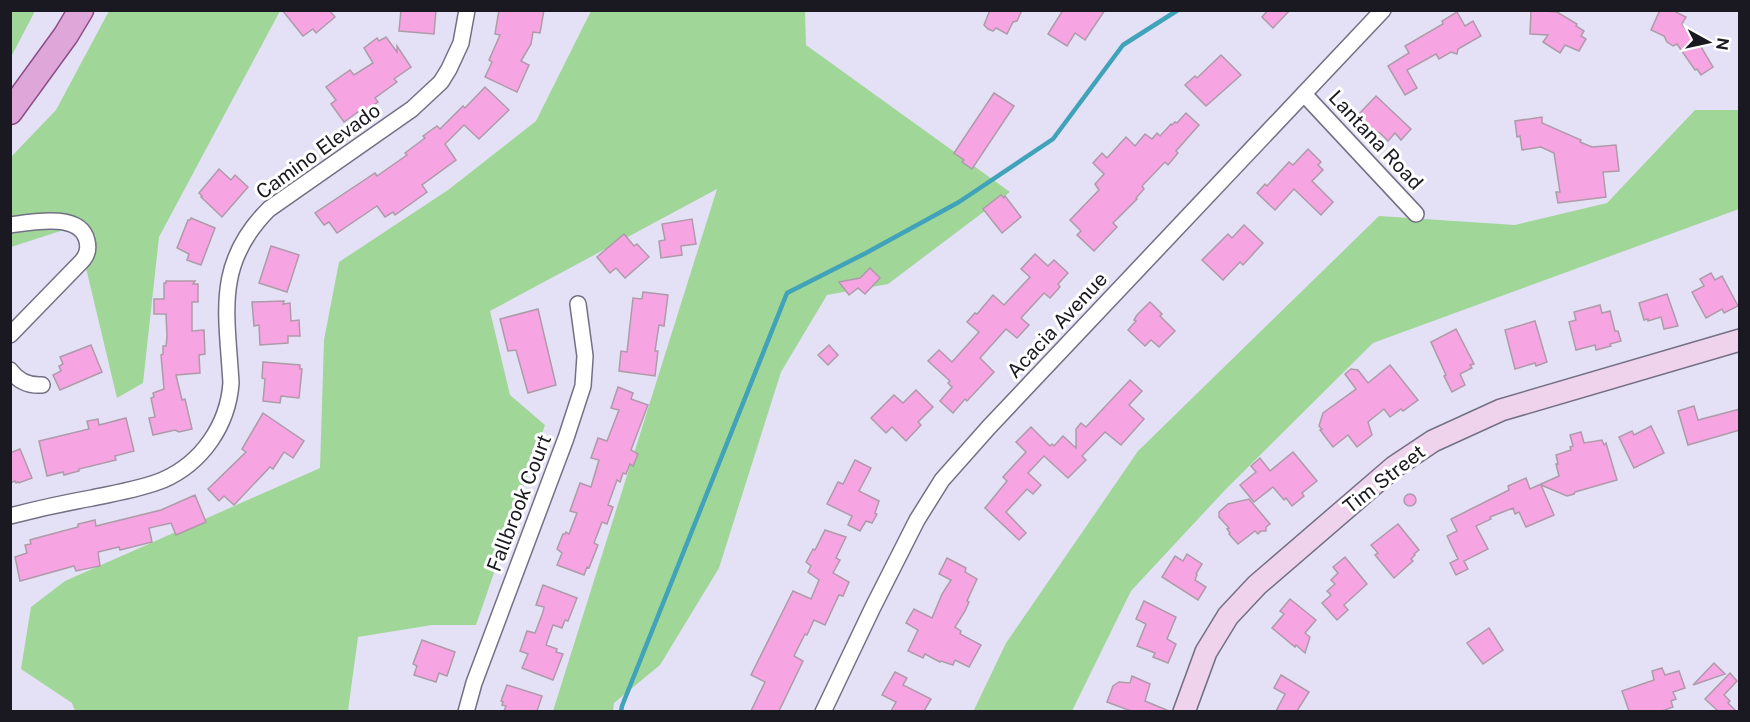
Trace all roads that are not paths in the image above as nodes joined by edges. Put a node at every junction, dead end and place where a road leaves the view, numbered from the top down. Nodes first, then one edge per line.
1 (81, 10) edge
2 (467, 10) edge
3 (1383, 10) edge
4 (1304, 94) junction
5 (10, 112) edge
6 (1416, 214) dead end
7 (10, 225) edge
8 (578, 304) dead end
9 (10, 335) edge
10 (1740, 340) edge
11 (10, 370) edge
12 (42, 385) dead end
13 (10, 516) edge
14 (466, 711) edge
15 (823, 711) edge
16 (1184, 711) edge

1 - 5 main road
2 - 13 street, Camino Elevado
3 - 4 street, Acacia Avenue
4 - 6 street, Lantana Road
4 - 15 street, Acacia Avenue
7 - 9 street
8 - 14 street, Fallbrook Court
10 - 16 street, Tim Street
11 - 12 street

